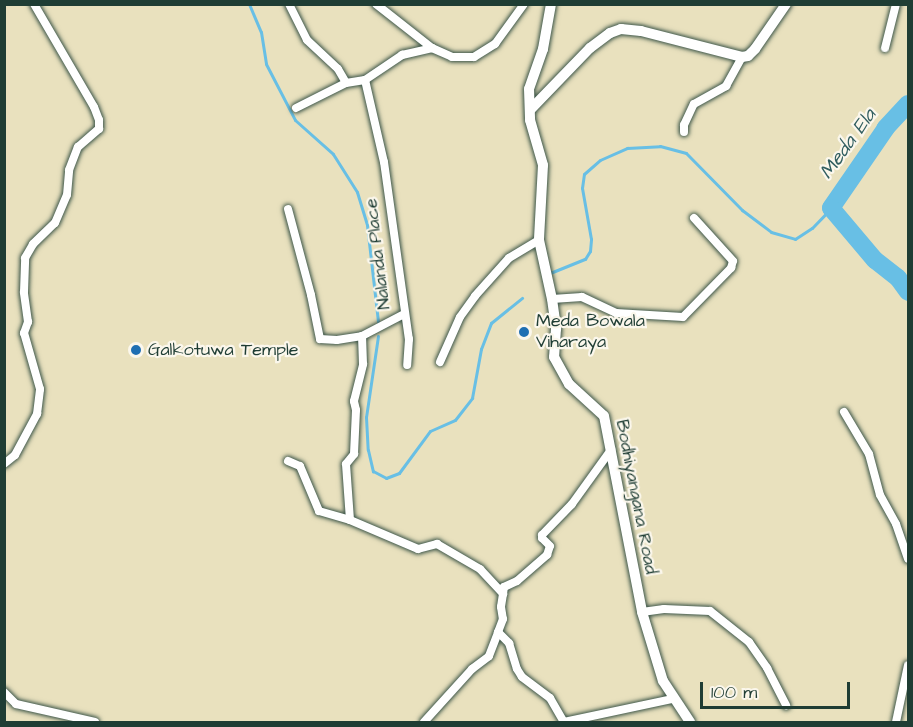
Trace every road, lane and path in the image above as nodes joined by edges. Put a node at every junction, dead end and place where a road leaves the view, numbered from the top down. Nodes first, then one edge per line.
1 (34, 4) edge
2 (289, 4) edge
3 (376, 4) edge
4 (525, 4) edge
5 (551, 4) edge
6 (786, 4) edge
7 (896, 4) edge
8 (432, 48) junction
9 (885, 48) dead end
10 (742, 57) junction
11 (365, 80) junction
12 (346, 83) junction
13 (296, 108) dead end
14 (531, 109) junction
15 (684, 132) dead end
16 (288, 209) dead end
17 (694, 218) dead end
18 (539, 240) junction
19 (552, 299) junction
20 (404, 314) junction
21 (362, 336) junction
22 (440, 362) dead end
23 (407, 365) dead end
24 (844, 412) dead end
25 (611, 450) junction
26 (288, 461) dead end
27 (4, 464) edge
28 (350, 520) junction
29 (909, 560) edge
30 (503, 594) junction
31 (642, 612) junction
32 (498, 632) junction
33 (909, 665) edge
34 (4, 692) edge
35 (672, 699) junction
36 (786, 705) dead end
37 (564, 722) edge
38 (95, 723) edge
39 (424, 723) edge
40 (690, 723) edge
41 (896, 723) edge

1 - 27 street
2 - 12 street
3 - 8 street
4 - 8 street
5 - 14 street, Bodhiyangana Road
6 - 10 street
7 - 9 street
8 - 11 street
10 - 14 street
10 - 15 street
11 - 12 street
11 - 20 street, Nalanda Place
12 - 13 street
14 - 18 street, Bodhiyangana Road
16 - 21 street, Nalanda Place
17 - 19 street
18 - 19 street, Bodhiyangana Road
18 - 22 street
19 - 25 street, Bodhiyangana Road
20 - 21 street, Nalanda Place
20 - 23 street
21 - 28 street
24 - 29 street
25 - 30 street
25 - 31 street, Bodhiyangana Road
26 - 28 street
28 - 30 street
30 - 32 street
31 - 35 street, Bodhiyangana Road
31 - 36 street
32 - 37 street
32 - 39 street
33 - 41 street
34 - 38 street
35 - 37 street
35 - 40 street, Bodhiyangana Road

